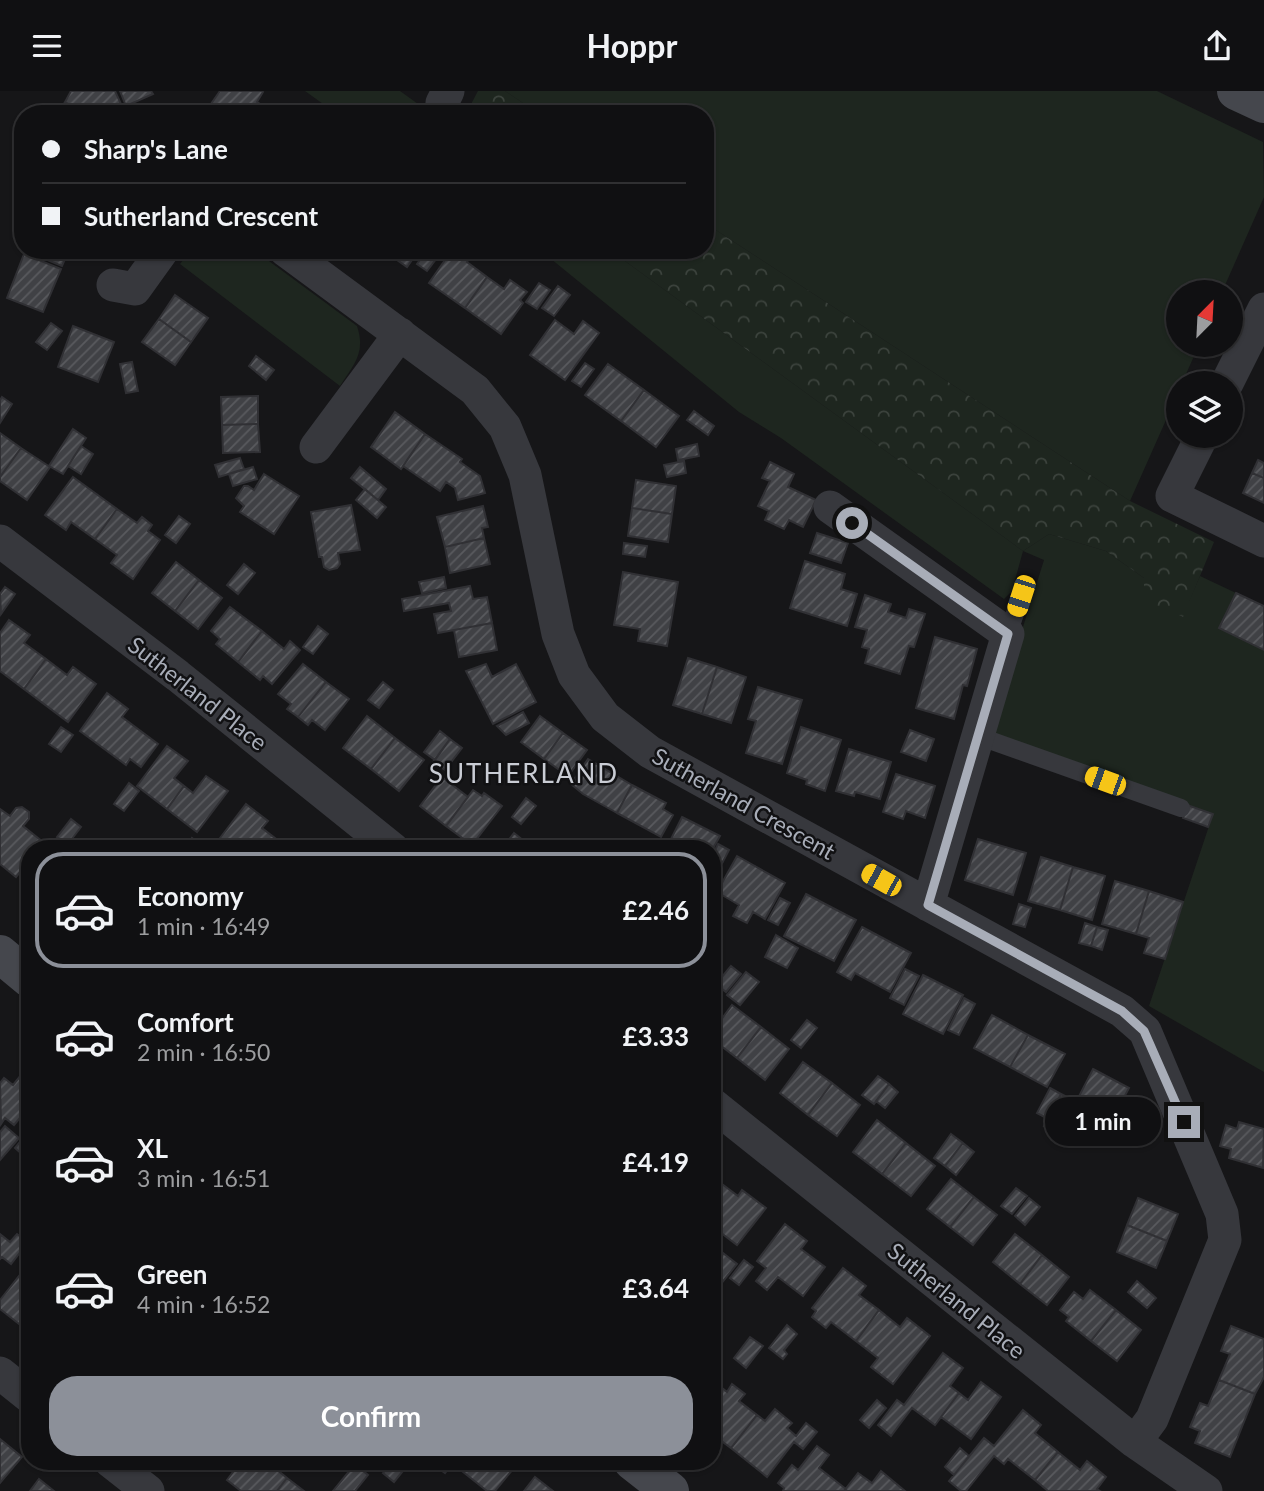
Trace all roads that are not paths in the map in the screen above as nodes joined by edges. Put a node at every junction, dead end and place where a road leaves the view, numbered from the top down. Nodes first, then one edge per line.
1 (1236, 91) edge
2 (1264, 104) edge
3 (157, 259) edge
4 (297, 259) edge
5 (113, 285) dead end
6 (1264, 309) edge
7 (400, 334) junction
8 (1233, 371) edge
9 (316, 447) dead end
10 (1196, 448) edge
11 (830, 507) dead end
12 (0, 541) edge
13 (1264, 541) edge
14 (1021, 596) dead end
15 (1008, 634) junction
16 (978, 736) junction
17 (1181, 808) dead end
18 (382, 840) edge
19 (928, 905) junction
20 (0, 954) edge
21 (21, 972) edge
22 (721, 1111) edge
23 (0, 1373) edge
24 (21, 1390) edge
25 (1135, 1442) junction
26 (121, 1470) edge
27 (643, 1470) edge
28 (148, 1491) edge
29 (670, 1491) edge
30 (1206, 1491) edge

1 - 2 street
3 - 5 street
4 - 7 street, Sutherland Crescent
6 - 8 street
7 - 9 street
7 - 19 street, Sutherland Crescent
10 - 13 street
11 - 15 street
12 - 18 street, Sutherland Place
14 - 15 lane
15 - 16 street
16 - 17 lane
16 - 19 street
19 - 25 street, Sutherland Crescent
20 - 21 street
22 - 25 street, Sutherland Place
23 - 24 street
25 - 30 street, Sutherland Place
26 - 28 street
27 - 29 street

